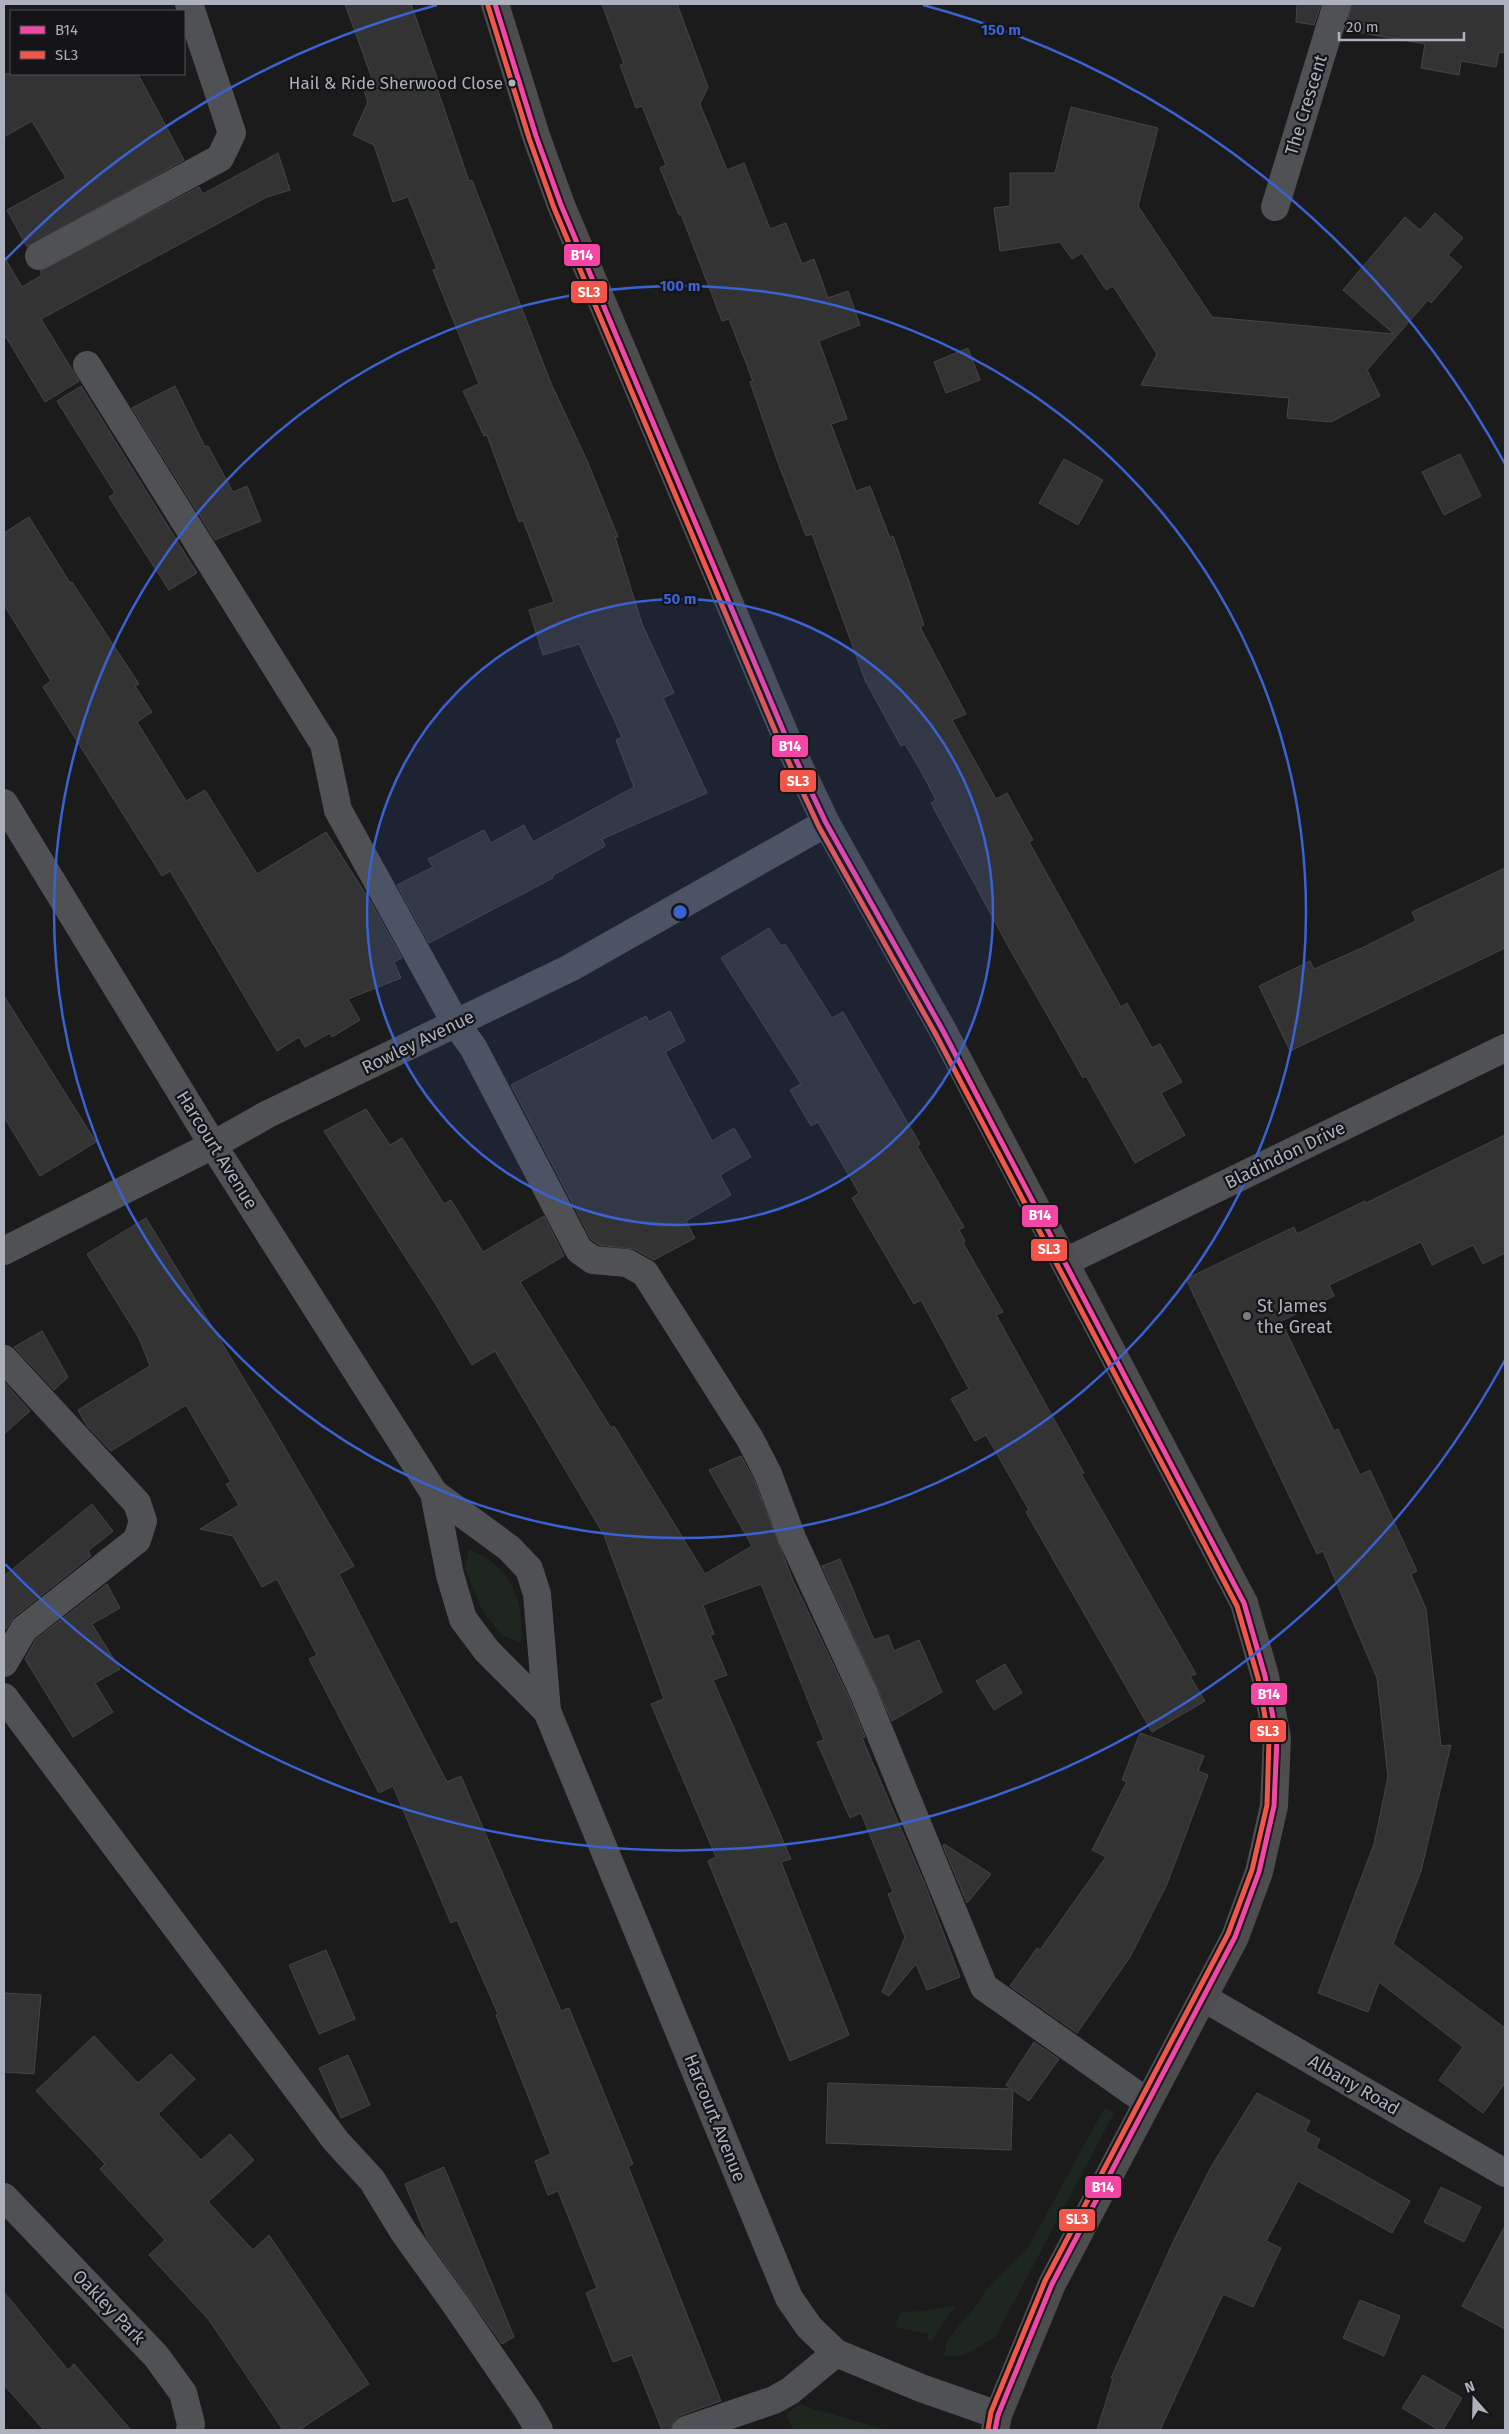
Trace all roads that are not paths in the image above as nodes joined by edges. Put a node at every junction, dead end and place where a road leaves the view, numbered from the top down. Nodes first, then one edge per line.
1 (189, 4) edge
2 (495, 4) edge
3 (1337, 4) edge
4 (1275, 207) dead end
5 (39, 256) dead end
6 (87, 365) dead end
7 (4, 803) edge
8 (826, 823) junction
9 (456, 1024) junction
10 (1505, 1048) edge
11 (213, 1145) junction
12 (4, 1251) edge
13 (1065, 1262) junction
14 (4, 1359) edge
15 (434, 1493) junction
16 (4, 1663) edge
17 (4, 1697) edge
18 (547, 1711) junction
19 (1204, 1998) junction
20 (1146, 2102) junction
21 (1505, 2173) edge
22 (4, 2197) edge
23 (836, 2353) junction
24 (996, 2423) edge
25 (190, 2430) edge
26 (539, 2430) edge
27 (686, 2430) edge

1 - 5 street
2 - 8 main road
3 - 4 street, The Crescent
6 - 9 street
7 - 11 street, Harcourt Avenue
8 - 9 street, Rowley Avenue
8 - 13 main road
9 - 11 street, Rowley Avenue
9 - 20 street
10 - 13 street, Bladindon Drive
11 - 12 street, Rowley Avenue
11 - 15 street, Harcourt Avenue
13 - 19 main road
14 - 16 street
15 - 18 street, Harcourt Avenue
15 - 18 street, Harcourt Avenue
17 - 26 street
18 - 23 street, Harcourt Avenue
19 - 20 main road
19 - 21 street, Albany Road
20 - 24 main road
22 - 25 street, Oakley Park
23 - 24 street, Harcourt Avenue
23 - 27 street

